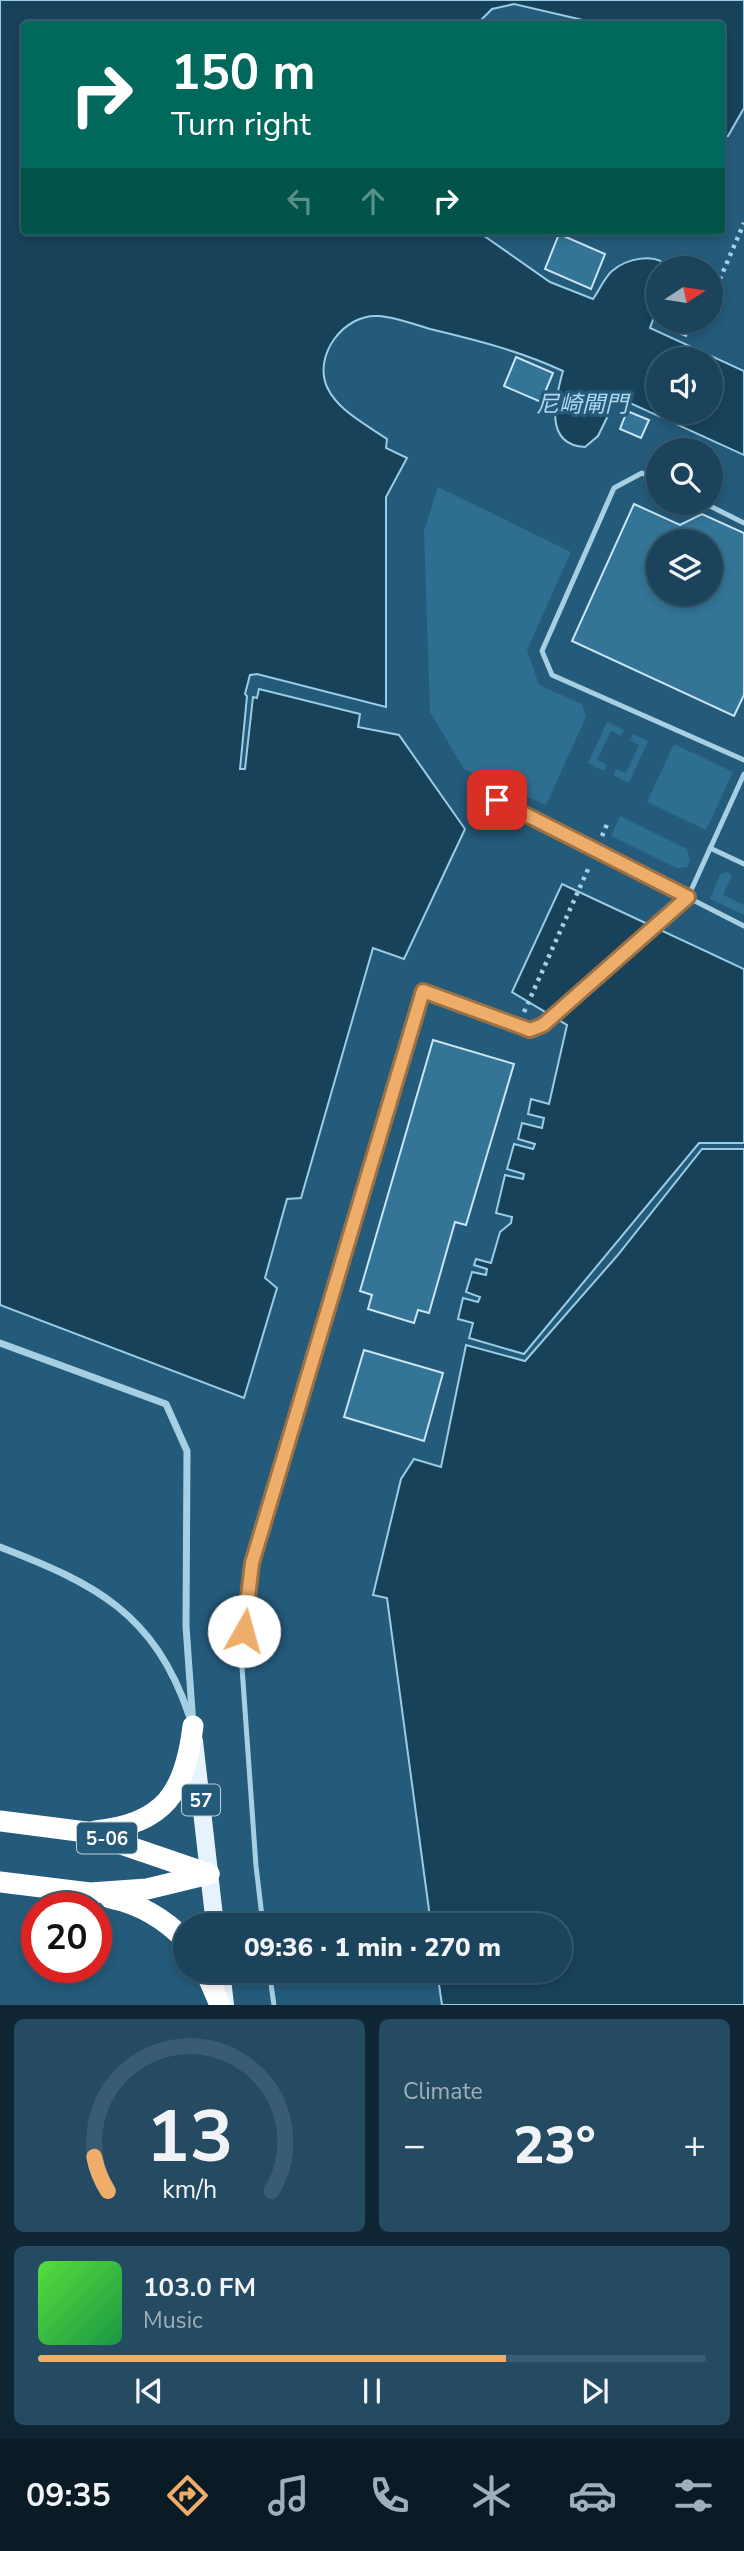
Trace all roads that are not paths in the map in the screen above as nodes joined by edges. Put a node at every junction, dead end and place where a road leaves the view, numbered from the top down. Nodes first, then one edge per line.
1 (646, 475) edge
2 (723, 512) edge
3 (744, 523) edge
4 (744, 760) edge
5 (744, 774) edge
6 (497, 800) dead end
7 (710, 848) junction
8 (744, 864) edge
9 (688, 897) junction
10 (744, 926) edge
11 (0, 1343) edge
12 (0, 1547) edge
13 (193, 1726) junction
14 (0, 1822) edge
15 (86, 1832) junction
16 (209, 1874) junction
17 (0, 1882) edge
18 (75, 1892) edge
19 (112, 1892) edge
20 (112, 1899) edge
21 (214, 1913) edge
22 (262, 1913) edge
23 (173, 1927) edge
24 (211, 1983) edge
25 (221, 1983) edge
26 (271, 1983) edge
27 (222, 2005) edge
28 (274, 2005) edge

1 - 4 lane
2 - 3 lane
5 - 7 lane
6 - 9 lane
7 - 8 lane
7 - 9 lane
9 - 10 lane
9 - 22 lane
11 - 13 street
12 - 13 street
13 - 15 highway
13 - 16 main road, 57
14 - 15 highway, 5-06
15 - 16 highway, 5-06
16 - 19 highway
16 - 21 main road, 57
17 - 18 highway
20 - 23 highway
24 - 27 highway
25 - 27 main road
26 - 28 lane

